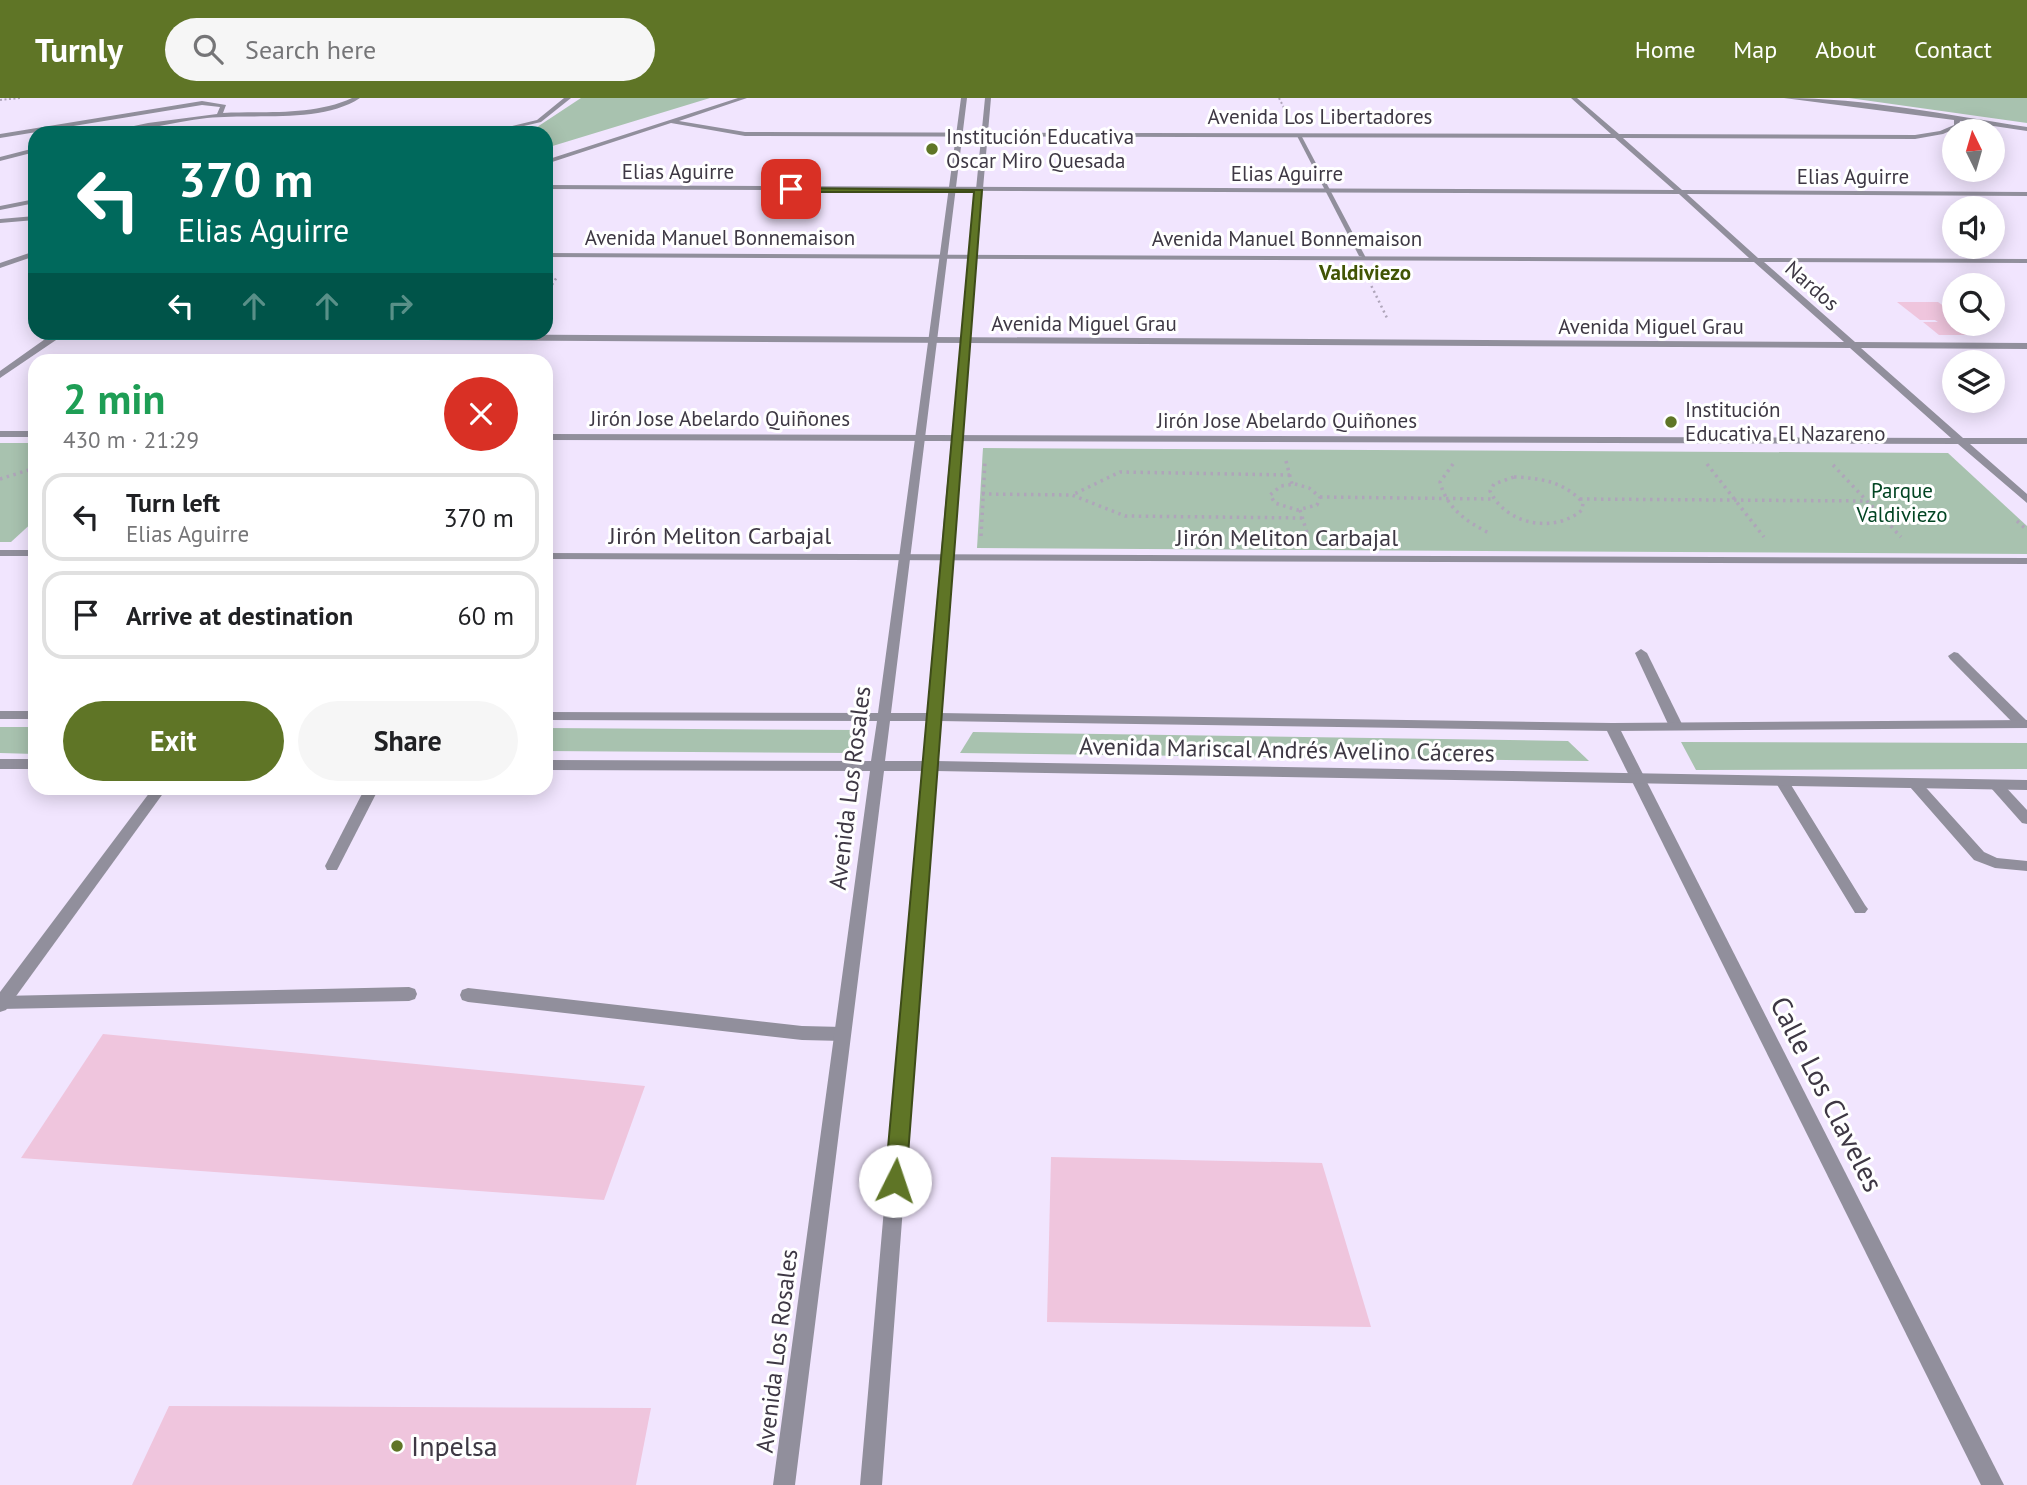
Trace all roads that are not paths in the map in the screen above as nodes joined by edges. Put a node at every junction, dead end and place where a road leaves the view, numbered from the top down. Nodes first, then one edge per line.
1 (357, 98) edge
2 (568, 98) edge
3 (744, 98) edge
4 (964, 98) edge
5 (988, 98) edge
6 (1574, 98) edge
7 (1787, 98) edge
8 (219, 115) junction
9 (1957, 118) junction
10 (673, 122) junction
11 (61, 126) edge
12 (149, 126) edge
13 (517, 126) edge
14 (2027, 129) edge
15 (28, 131) edge
16 (960, 134) junction
17 (984, 134) junction
18 (1298, 135) junction
19 (1616, 135) junction
20 (0, 136) edge
21 (28, 152) edge
22 (0, 159) edge
23 (553, 160) edge
24 (553, 187) edge
25 (952, 190) junction
26 (978, 190) junction
27 (1329, 192) junction
28 (1682, 194) junction
29 (2027, 194) edge
30 (28, 202) edge
31 (0, 208) edge
32 (28, 219) edge
33 (0, 221) edge
34 (553, 255) edge
35 (28, 256) edge
36 (1359, 256) junction
37 (944, 257) junction
38 (972, 257) junction
39 (1755, 259) junction
40 (2027, 261) edge
41 (0, 266) edge
42 (553, 338) edge
43 (50, 340) edge
44 (933, 341) junction
45 (965, 341) junction
46 (1853, 345) junction
47 (2027, 346) edge
48 (30, 354) edge
49 (28, 356) edge
50 (0, 375) edge
51 (0, 433) edge
52 (28, 434) edge
53 (553, 437) edge
54 (920, 440) junction
55 (956, 440) junction
56 (1960, 441) junction
57 (2027, 441) edge
58 (2027, 500) edge
59 (0, 553) edge
60 (28, 553) edge
61 (553, 556) edge
62 (905, 558) junction
63 (945, 558) junction
64 (2027, 561) edge
65 (1641, 653) dead end
66 (1954, 656) dead end
67 (0, 715) edge
68 (28, 715) edge
69 (553, 716) edge
70 (885, 717) junction
71 (934, 717) junction
72 (1675, 724) junction
73 (2025, 724) edge
74 (1612, 727) junction
75 (0, 764) edge
76 (28, 764) edge
77 (553, 765) edge
78 (878, 766) junction
79 (928, 766) junction
80 (1640, 779) junction
81 (1783, 783) junction
82 (1916, 784) junction
83 (1996, 785) junction
84 (2027, 785) edge
85 (155, 795) edge
86 (368, 795) edge
87 (2027, 819) edge
88 (332, 866) dead end
89 (2027, 866) edge
90 (1860, 909) dead end
91 (408, 994) dead end
92 (468, 995) dead end
93 (1, 1004) edge
94 (843, 1034) junction
95 (784, 1485) edge
96 (871, 1485) edge
97 (1993, 1485) edge

1 - 8 street
2 - 13 street
3 - 10 street
4 - 16 street, Avenida Los Rosales
5 - 17 street
6 - 19 street, Nardos
7 - 9 street
8 - 11 street
8 - 12 street
9 - 14 street
9 - 19 street, Avenida Los Libertadores
10 - 16 street, Avenida Los Libertadores
10 - 23 street
15 - 20 street
16 - 17 street, Avenida Los Libertadores
16 - 25 street, Avenida Los Rosales
17 - 18 street, Avenida Los Libertadores
17 - 26 street
18 - 19 street, Avenida Los Libertadores
18 - 27 street
19 - 28 street, Nardos
21 - 22 street
24 - 25 street, Elias Aguirre
25 - 26 street, Elias Aguirre
25 - 37 street, Avenida Los Rosales
26 - 27 street, Elias Aguirre
26 - 38 street
27 - 28 street, Elias Aguirre
27 - 36 street
28 - 29 street, Elias Aguirre
28 - 39 street, Nardos
30 - 31 street
32 - 33 street
34 - 37 street, Avenida Manuel Bonnemaison
35 - 41 street
36 - 38 street, Avenida Manuel Bonnemaison
36 - 39 street, Avenida Manuel Bonnemaison
37 - 38 street, Avenida Manuel Bonnemaison
37 - 44 street, Avenida Los Rosales
38 - 45 street
39 - 40 street, Avenida Manuel Bonnemaison
39 - 46 street, Nardos
42 - 44 street, Avenida Miguel Grau
43 - 48 street
44 - 45 street, Avenida Miguel Grau
44 - 54 street, Avenida Los Rosales
45 - 46 street, Avenida Miguel Grau
45 - 55 street
46 - 47 street, Avenida Miguel Grau
46 - 56 street, Nardos
49 - 50 street
51 - 52 street
53 - 54 street, Jirón Jose Abelardo Quiñones
54 - 55 street, Jirón Jose Abelardo Quiñones
54 - 62 street, Avenida Los Rosales
55 - 56 street, Jirón Jose Abelardo Quiñones
55 - 63 street
56 - 57 street, Jirón Jose Abelardo Quiñones
56 - 58 street, Nardos
59 - 60 street
61 - 62 street, Jirón Meliton Carbajal
62 - 63 street, Jirón Meliton Carbajal
62 - 70 street, Avenida Los Rosales
63 - 64 street, Jirón Meliton Carbajal
63 - 71 street
65 - 72 street
66 - 73 street
67 - 68 street
69 - 70 street, Avenida Mariscal Andrés Avelino Cáceres
70 - 71 street, Avenida Mariscal Andrés Avelino Cáceres
70 - 78 street, Avenida Los Rosales
71 - 74 street, Avenida Mariscal Andrés Avelino Cáceres
71 - 79 street
72 - 73 street, Avenida Mariscal Andrés Avelino Cáceres
72 - 74 street, Avenida Mariscal Andrés Avelino Cáceres
74 - 80 street, Calle Los Claveles
75 - 76 street
77 - 78 street, Avenida Mariscal Andrés Avelino Cáceres
78 - 79 street, Avenida Mariscal Andrés Avelino Cáceres
78 - 94 street, Avenida Los Rosales
79 - 80 street, Avenida Mariscal Andrés Avelino Cáceres
79 - 96 street
80 - 81 street, Avenida Mariscal Andrés Avelino Cáceres
80 - 97 street, Calle Los Claveles
81 - 82 street, Avenida Mariscal Andrés Avelino Cáceres
81 - 90 street
82 - 83 street, Avenida Mariscal Andrés Avelino Cáceres
82 - 89 street
83 - 84 street, Avenida Mariscal Andrés Avelino Cáceres
83 - 87 street
85 - 93 street
86 - 88 street
91 - 93 street
92 - 94 street
94 - 95 street, Avenida Los Rosales

